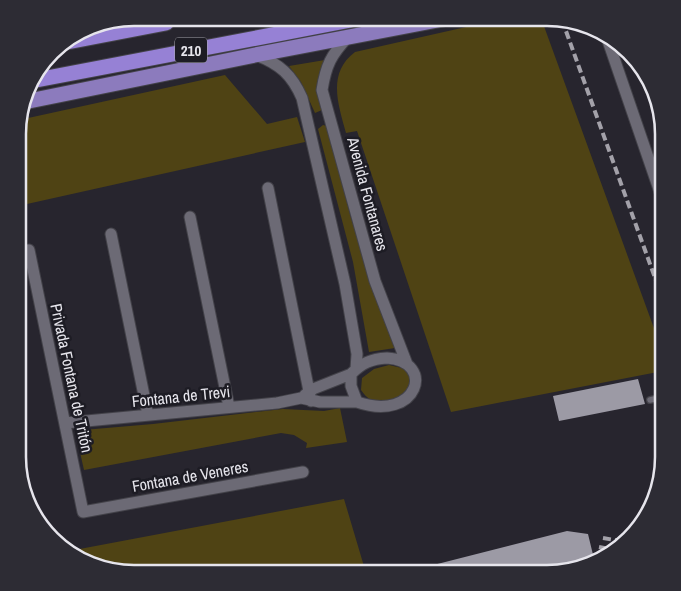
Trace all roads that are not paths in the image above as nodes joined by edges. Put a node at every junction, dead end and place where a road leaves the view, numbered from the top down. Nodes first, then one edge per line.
1 (150, 26) edge
2 (320, 26) edge
3 (402, 26) edge
4 (349, 36) junction
5 (83, 39) edge
6 (610, 46) edge
7 (255, 54) junction
8 (41, 79) edge
9 (32, 100) edge
10 (329, 114) junction
11 (309, 119) junction
12 (655, 177) edge
13 (268, 188) dead end
14 (190, 217) dead end
15 (111, 234) dead end
16 (29, 250) dead end
17 (407, 364) junction
18 (353, 372) junction
19 (307, 397) junction
20 (655, 399) edge
21 (650, 400) dead end
22 (357, 402) junction
23 (229, 407) junction
24 (148, 415) junction
25 (65, 424) junction
26 (303, 472) dead end
27 (83, 512) joint

1 - 5 highway, 210
2 - 8 highway, 210
3 - 4 main road
4 - 7 main road
4 - 10 street, Avenida Fontanares
6 - 12 street
7 - 9 main road
7 - 11 street
10 - 11 street
10 - 17 street, Avenida Fontanares
11 - 18 street
13 - 19 street
14 - 23 street
15 - 24 street
16 - 25 street, Privada Fontana de Tritón
17 - 18 street
17 - 22 street
18 - 19 street
18 - 22 street
19 - 22 street
19 - 23 street, Fontana de Trevi
20 - 21 lane
23 - 24 street, Fontana de Trevi
24 - 25 street, Fontana de Trevi
25 - 27 street, Privada Fontana de Tritón
26 - 27 street, Fontana de Veneres

